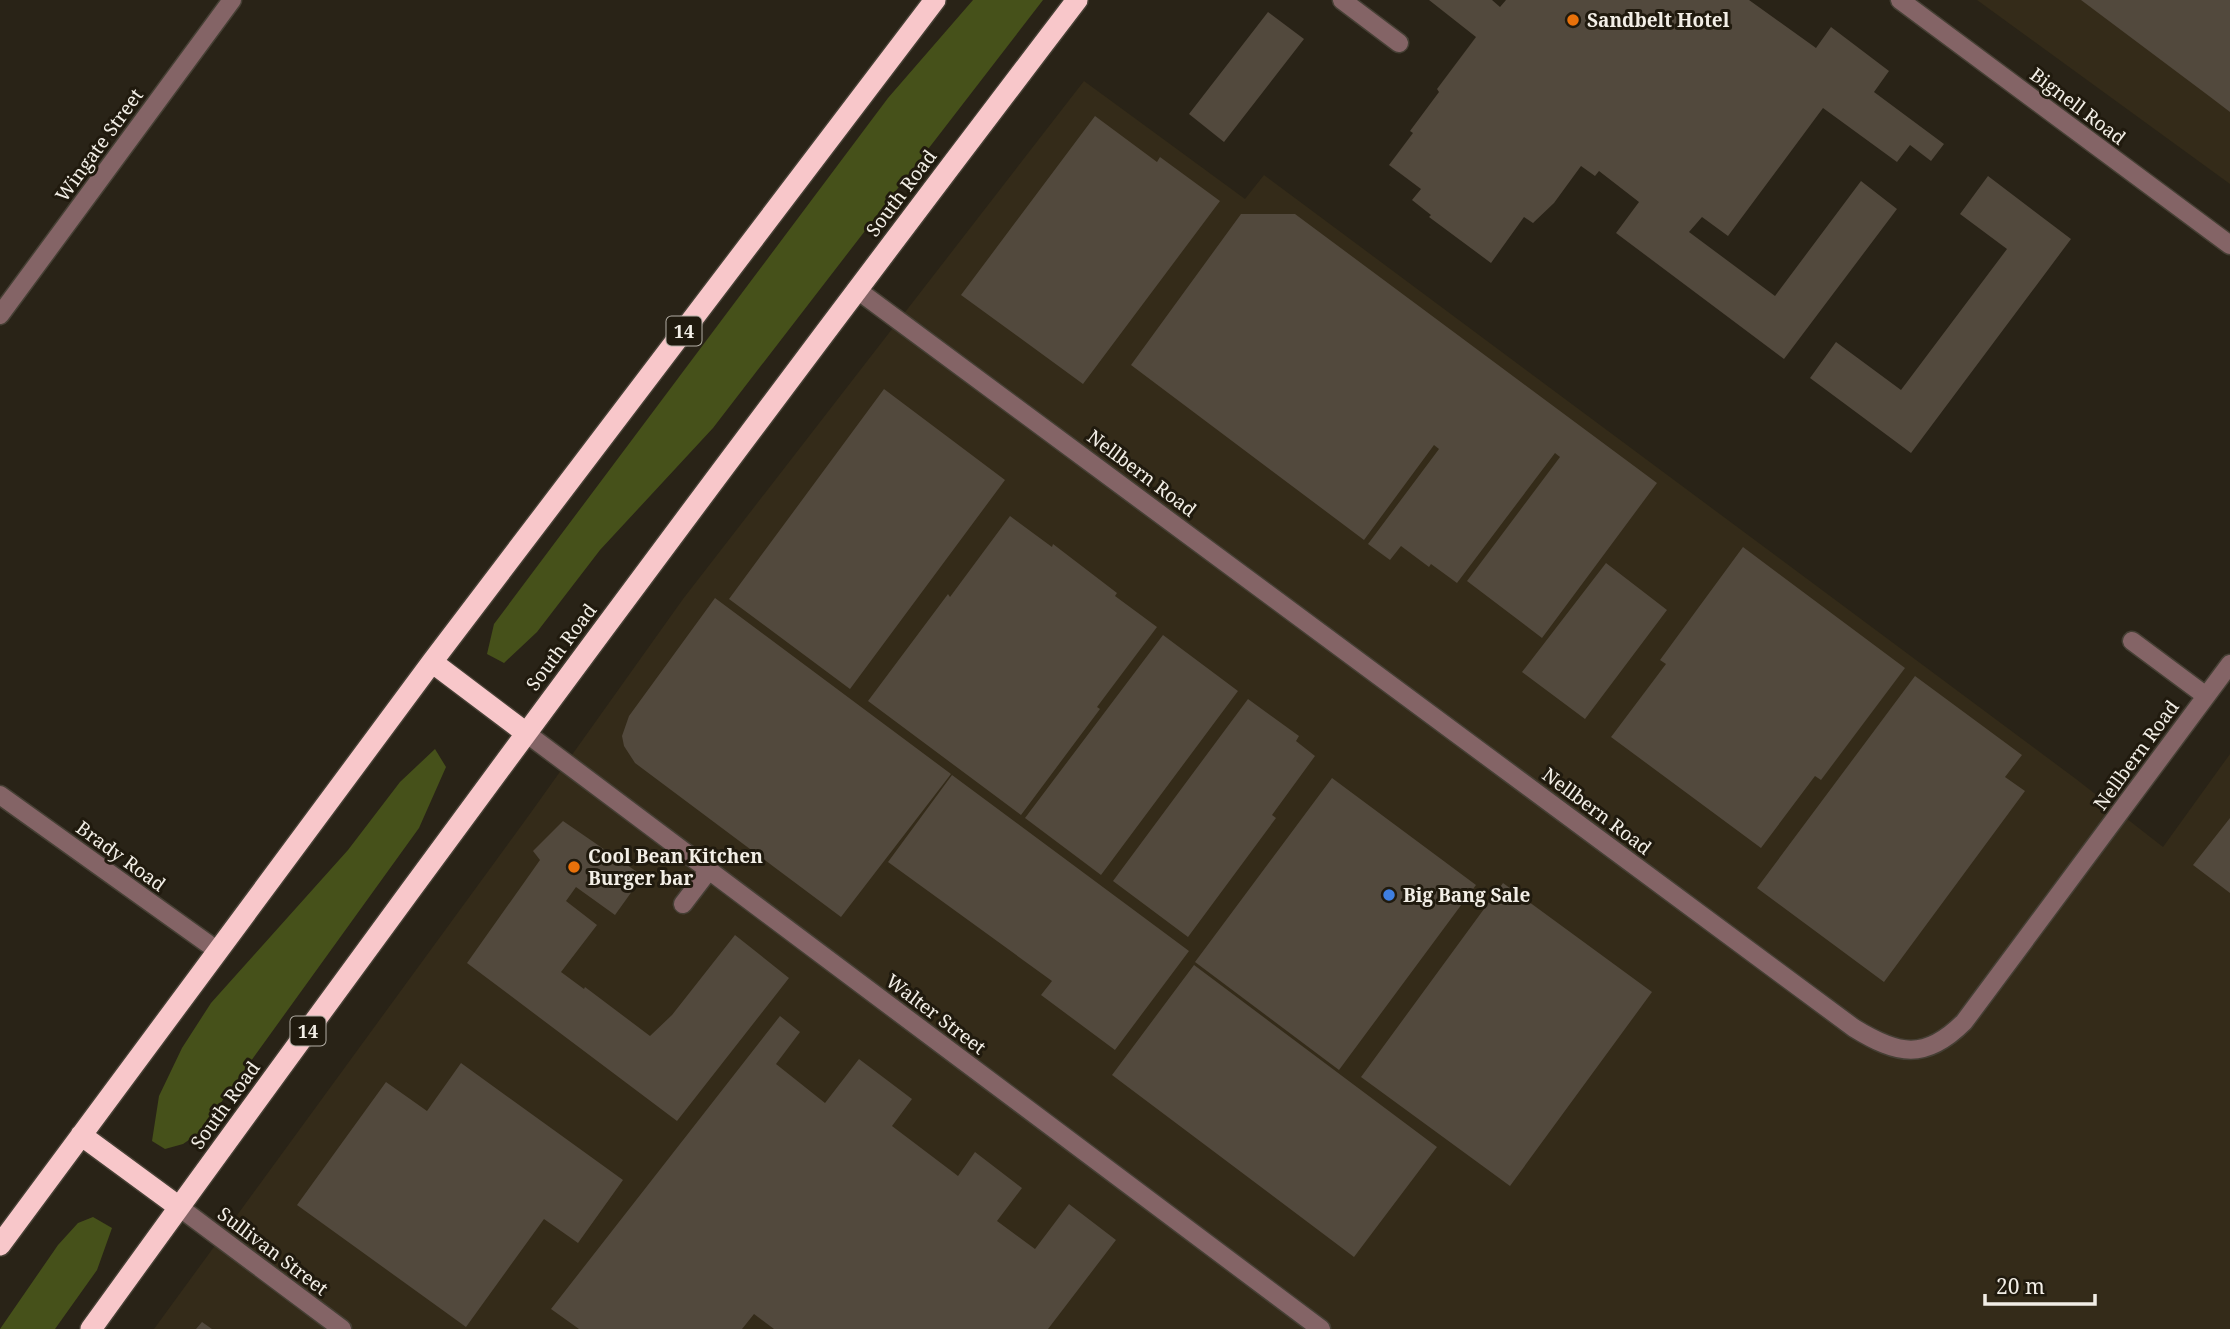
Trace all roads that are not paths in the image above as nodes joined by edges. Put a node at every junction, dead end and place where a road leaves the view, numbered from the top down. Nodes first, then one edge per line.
1 (233, 0) edge
2 (935, 0) edge
3 (1077, 0) edge
4 (1342, 0) edge
5 (1900, 0) edge
6 (1399, 43) dead end
7 (2230, 245) edge
8 (856, 289) junction
9 (0, 316) edge
10 (2132, 641) dead end
11 (432, 662) junction
12 (2230, 664) edge
13 (2206, 696) junction
14 (526, 733) junction
15 (0, 794) edge
16 (709, 870) junction
17 (683, 904) dead end
18 (218, 951) junction
19 (81, 1135) junction
20 (179, 1207) junction
21 (0, 1245) edge
22 (91, 1329) edge
23 (342, 1329) edge
24 (1321, 1329) edge

1 - 9 street, Wingate Street
2 - 11 highway, 14
3 - 8 highway, South Road / 14
4 - 6 street
5 - 7 street, Bignell Road
8 - 13 street, Nellbern Road
8 - 14 highway, South Road / 14
10 - 13 street
11 - 14 highway
11 - 18 highway, 14
12 - 13 street, Nellbern Road
14 - 16 street, Walter Street
14 - 20 highway, South Road / 14
15 - 18 street, Brady Road
16 - 17 street
16 - 24 street, Walter Street
18 - 19 highway, 14
19 - 20 highway
19 - 21 highway, 14
20 - 22 highway, South Road / 14
20 - 23 street, Sullivan Street

